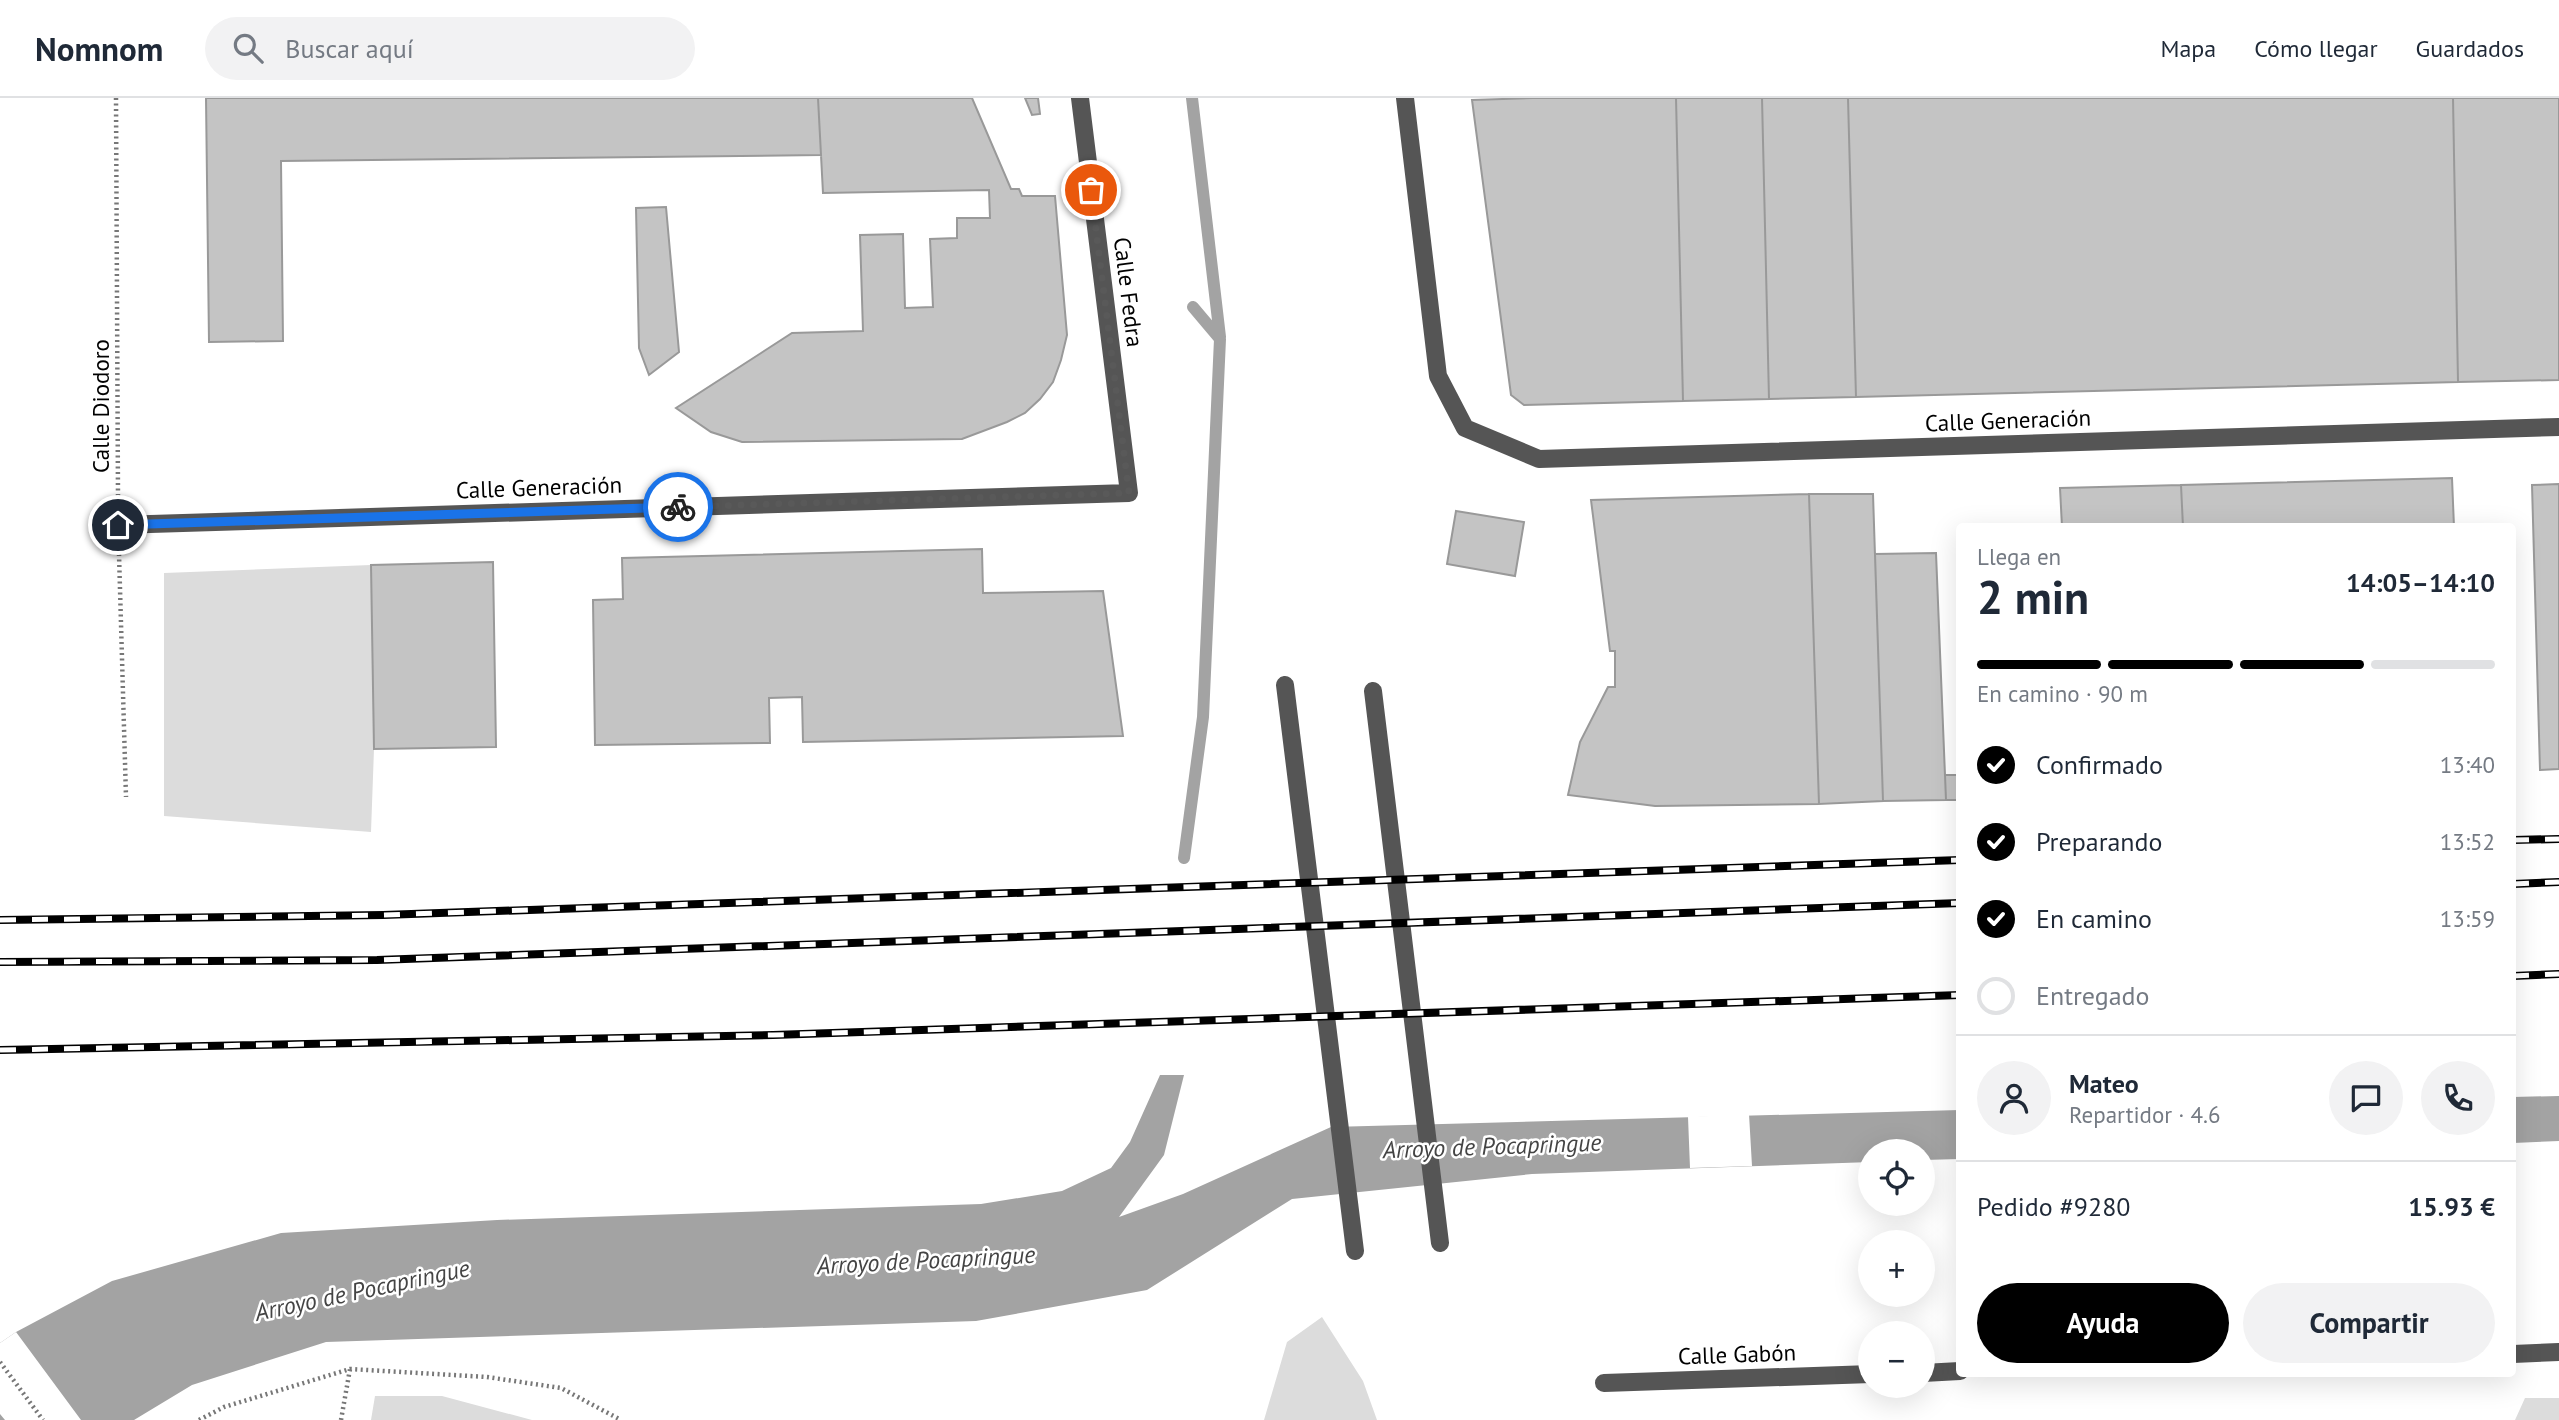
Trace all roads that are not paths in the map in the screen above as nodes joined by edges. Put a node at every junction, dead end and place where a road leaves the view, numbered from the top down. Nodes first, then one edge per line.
1 (1080, 98) edge
2 (1405, 98) edge
3 (2559, 427) edge
4 (1129, 493) joint
5 (118, 525) road end
6 (1285, 685) dead end
7 (1373, 691) dead end
8 (1440, 1243) dead end
9 (1355, 1251) dead end
10 (2559, 1352) edge
11 (2516, 1354) edge
12 (1956, 1371) edge
13 (1935, 1372) edge
14 (1858, 1374) edge
15 (1604, 1383) dead end

1 - 4 street, Calle Fedra
2 - 3 street, Calle Generación
4 - 5 street, Calle Generación
6 - 9 street
7 - 8 street
10 - 11 street
12 - 13 street
14 - 15 street, Calle Gabón

